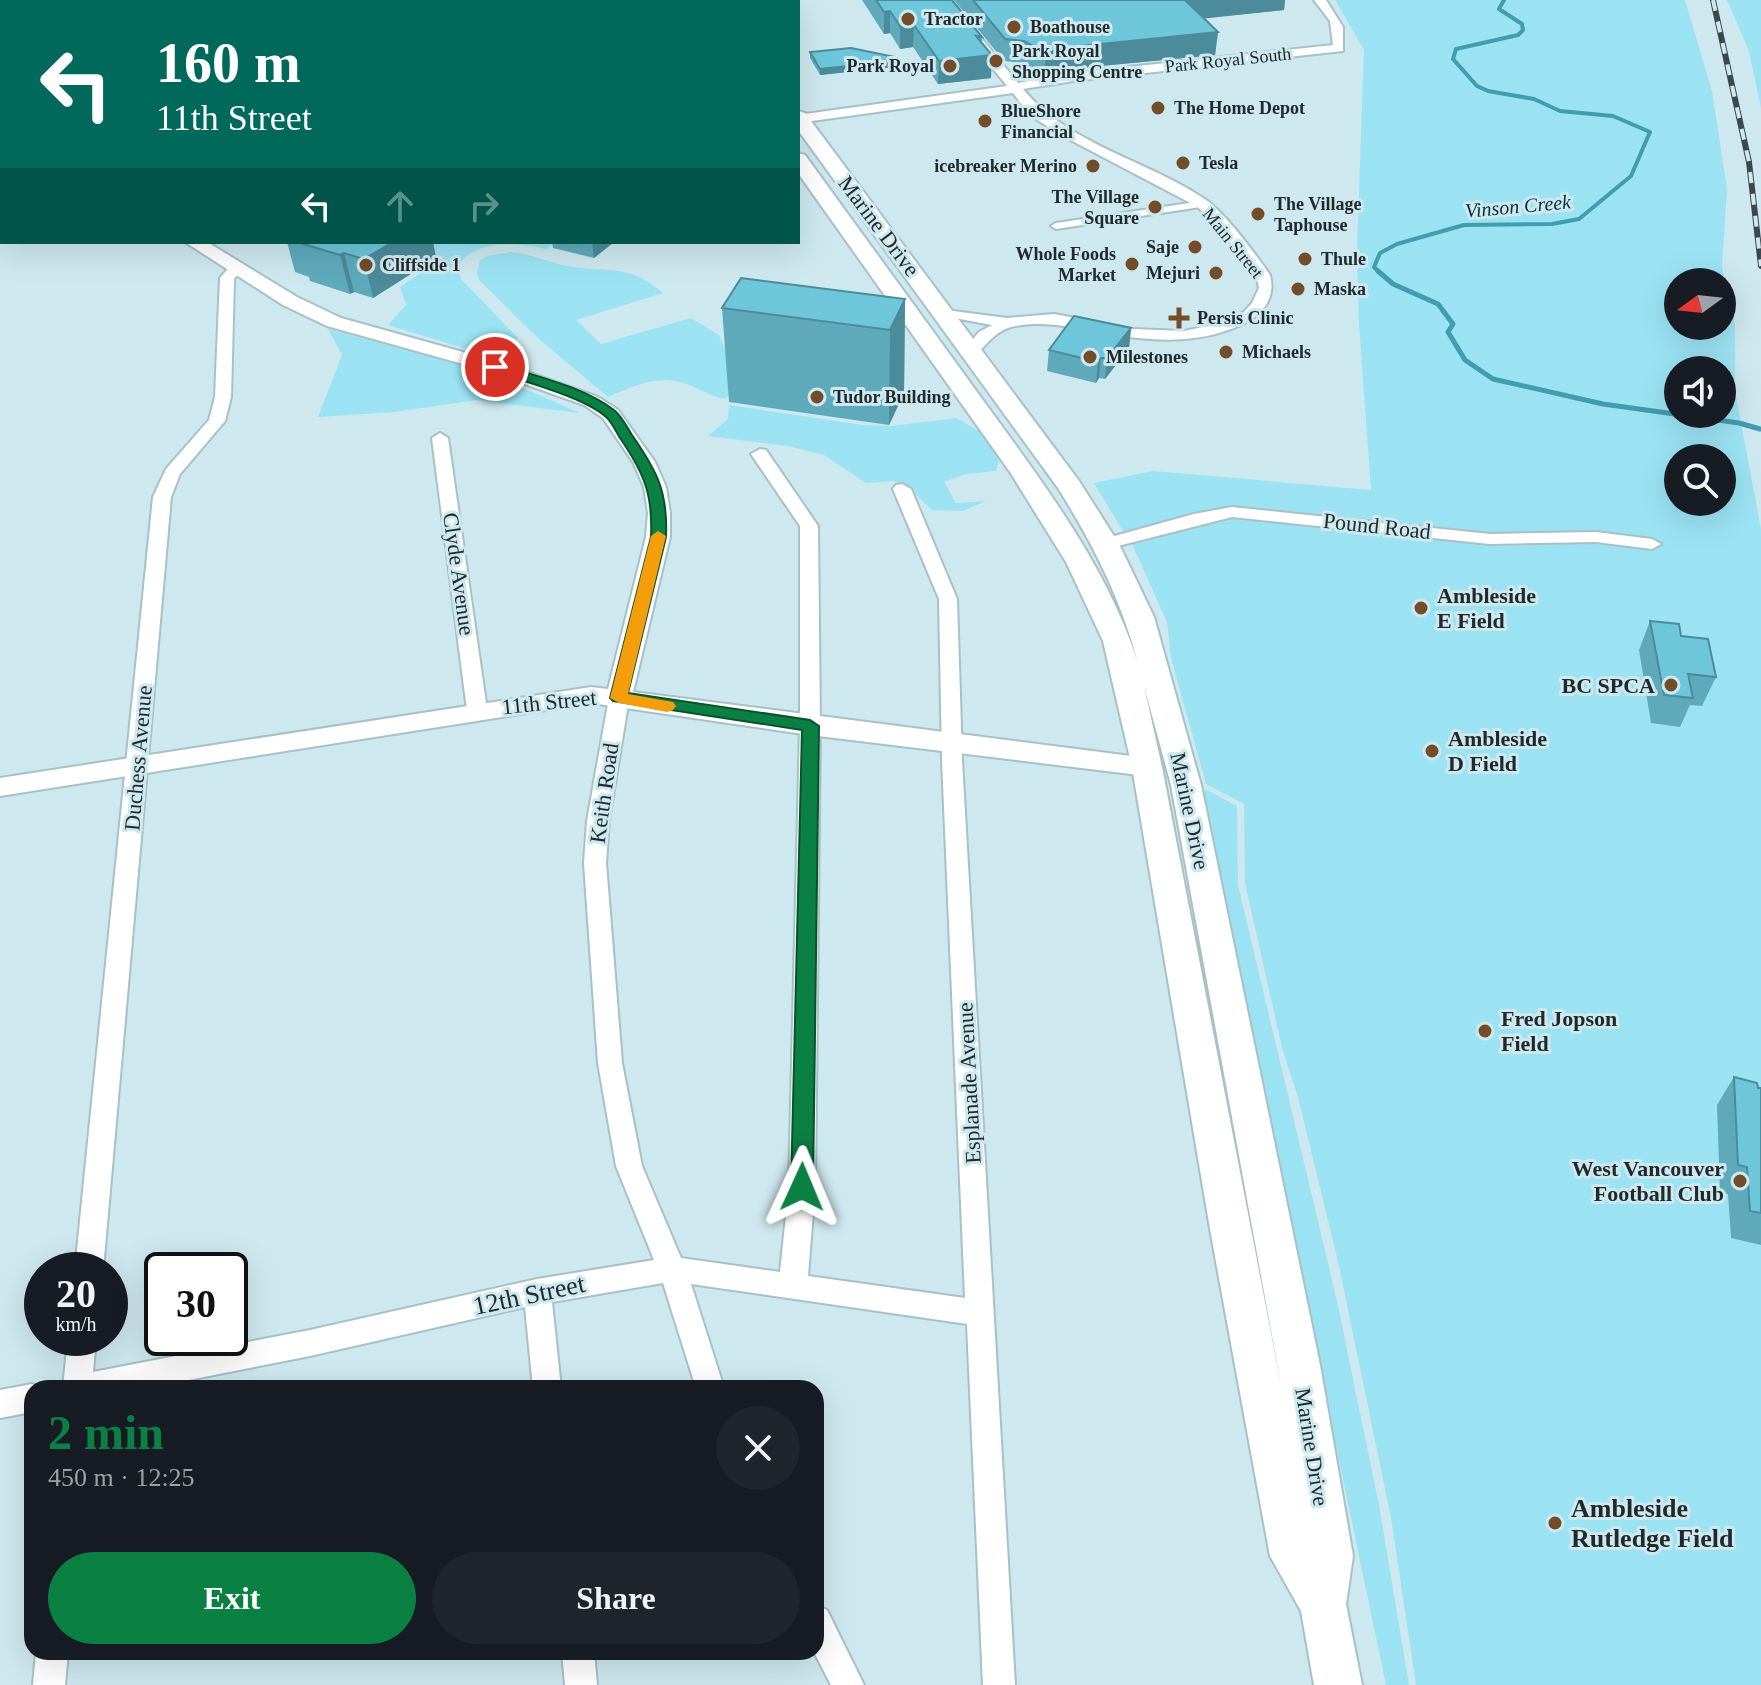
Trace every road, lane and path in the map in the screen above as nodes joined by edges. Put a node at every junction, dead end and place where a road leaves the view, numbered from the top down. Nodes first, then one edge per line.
1 (944, 0) edge
2 (1320, 0) edge
3 (1016, 87) junction
4 (800, 108) edge
5 (800, 118) edge
6 (800, 121) edge
7 (800, 162) edge
8 (1203, 204) junction
9 (1056, 226) dead end
10 (197, 244) edge
11 (236, 268) junction
12 (943, 312) junction
13 (1007, 323) junction
14 (972, 350) junction
15 (440, 438) dead end
16 (760, 454) dead end
17 (902, 489) dead end
18 (1063, 535) junction
19 (1106, 544) junction
20 (1652, 544) dead end
21 (619, 698) junction
22 (477, 710) junction
23 (810, 726) junction
24 (951, 744) junction
25 (137, 765) junction
26 (1147, 767) junction
27 (0, 787) edge
28 (91, 1252) edge
29 (672, 1269) junction
30 (793, 1284) junction
31 (537, 1292) junction
32 (982, 1313) junction
33 (81, 1356) edge
34 (79, 1380) edge
35 (119, 1380) edge
36 (546, 1380) edge
37 (707, 1380) edge
38 (24, 1400) edge
39 (0, 1404) edge
40 (1323, 1604) junction
41 (824, 1637) edge
42 (51, 1660) edge
43 (579, 1660) edge
44 (49, 1685) edge
45 (581, 1685) edge
46 (848, 1685) edge
47 (999, 1685) edge
48 (1338, 1685) edge

1 - 3 street, Main Street
2 - 3 street, Park Royal South
3 - 4 street, Park Royal South
3 - 5 street, Park Royal South
3 - 8 street, Main Street
6 - 12 main road, Marine Drive
7 - 18 main road, Marine Drive
8 - 9 street
8 - 13 street, Main Street
10 - 11 street, Keith Road
11 - 21 street, Keith Road
11 - 25 street, Duchess Avenue
12 - 13 street, Main Street
12 - 14 main road, Marine Drive
13 - 14 street
14 - 19 main road, Marine Drive
15 - 22 street, Clyde Avenue
16 - 23 street
17 - 24 street, Esplanade Avenue
18 - 19 main road
18 - 26 main road, Marine Drive
19 - 20 street, Pound Road
19 - 40 main road, Marine Drive
21 - 22 street, 11th Street
21 - 23 street, 11th Street
21 - 29 street, Keith Road
22 - 25 street, 11th Street
23 - 24 street, 11th Street
23 - 30 street
24 - 26 street, 11th Street
24 - 32 street, Esplanade Avenue
25 - 27 street, 11th Street
25 - 28 street, Duchess Avenue
26 - 40 main road, Marine Drive
29 - 30 street, 12th Street
29 - 31 street, 12th Street
29 - 37 street, Keith Road
30 - 32 street, 12th Street
31 - 35 street, 12th Street
31 - 36 street
32 - 47 street, Esplanade Avenue
33 - 34 street
38 - 39 street
40 - 48 main road, Marine Drive
41 - 46 street
42 - 44 street
43 - 45 street

